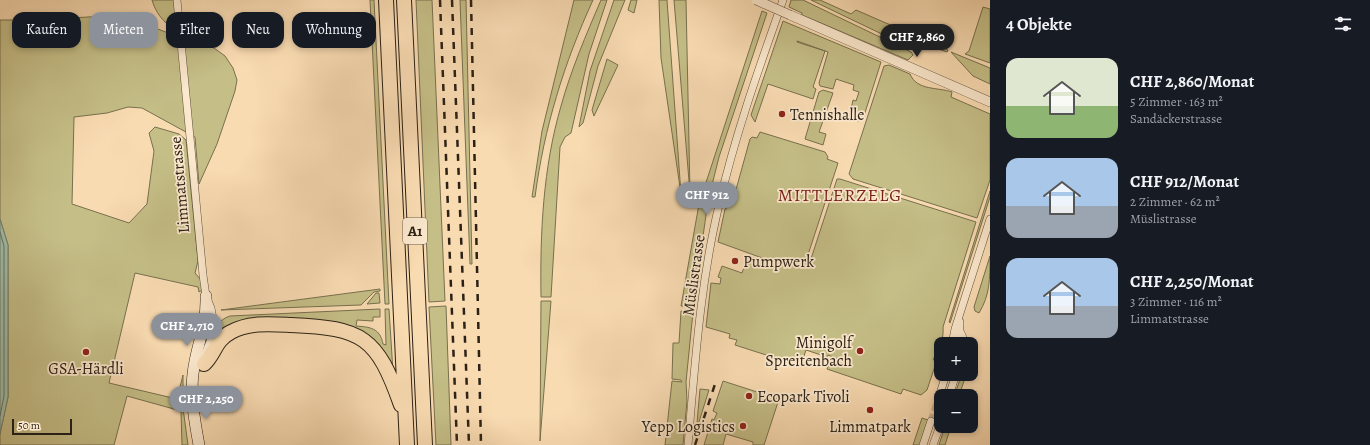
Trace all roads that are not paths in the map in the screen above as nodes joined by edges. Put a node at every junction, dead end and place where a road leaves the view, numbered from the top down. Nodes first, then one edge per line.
1 (177, 0) edge
2 (386, 0) edge
3 (404, 0) edge
4 (756, 0) edge
5 (783, 0) edge
6 (990, 102) edge
7 (990, 219) edge
8 (206, 296) junction
9 (957, 328) junction
10 (955, 337) edge
11 (962, 337) edge
12 (204, 364) junction
13 (194, 396) junction
14 (406, 419) junction
15 (931, 421) tunnel mouth
16 (937, 433) edge
17 (199, 445) edge
18 (407, 445) edge
19 (425, 445) edge
20 (688, 445) edge
21 (923, 445) edge
22 (933, 445) edge

1 - 8 street, Limmatstrasse
2 - 14 highway, A1
3 - 19 highway, A1
4 - 6 street, bridge
5 - 20 street, Müslistrasse
7 - 9 street
8 - 12 street, Limmatstrasse
8 - 13 main road
9 - 10 street
9 - 11 street
12 - 13 main road
12 - 14 highway, A1
13 - 17 main road
14 - 18 highway, A1
15 - 21 street
16 - 22 street

